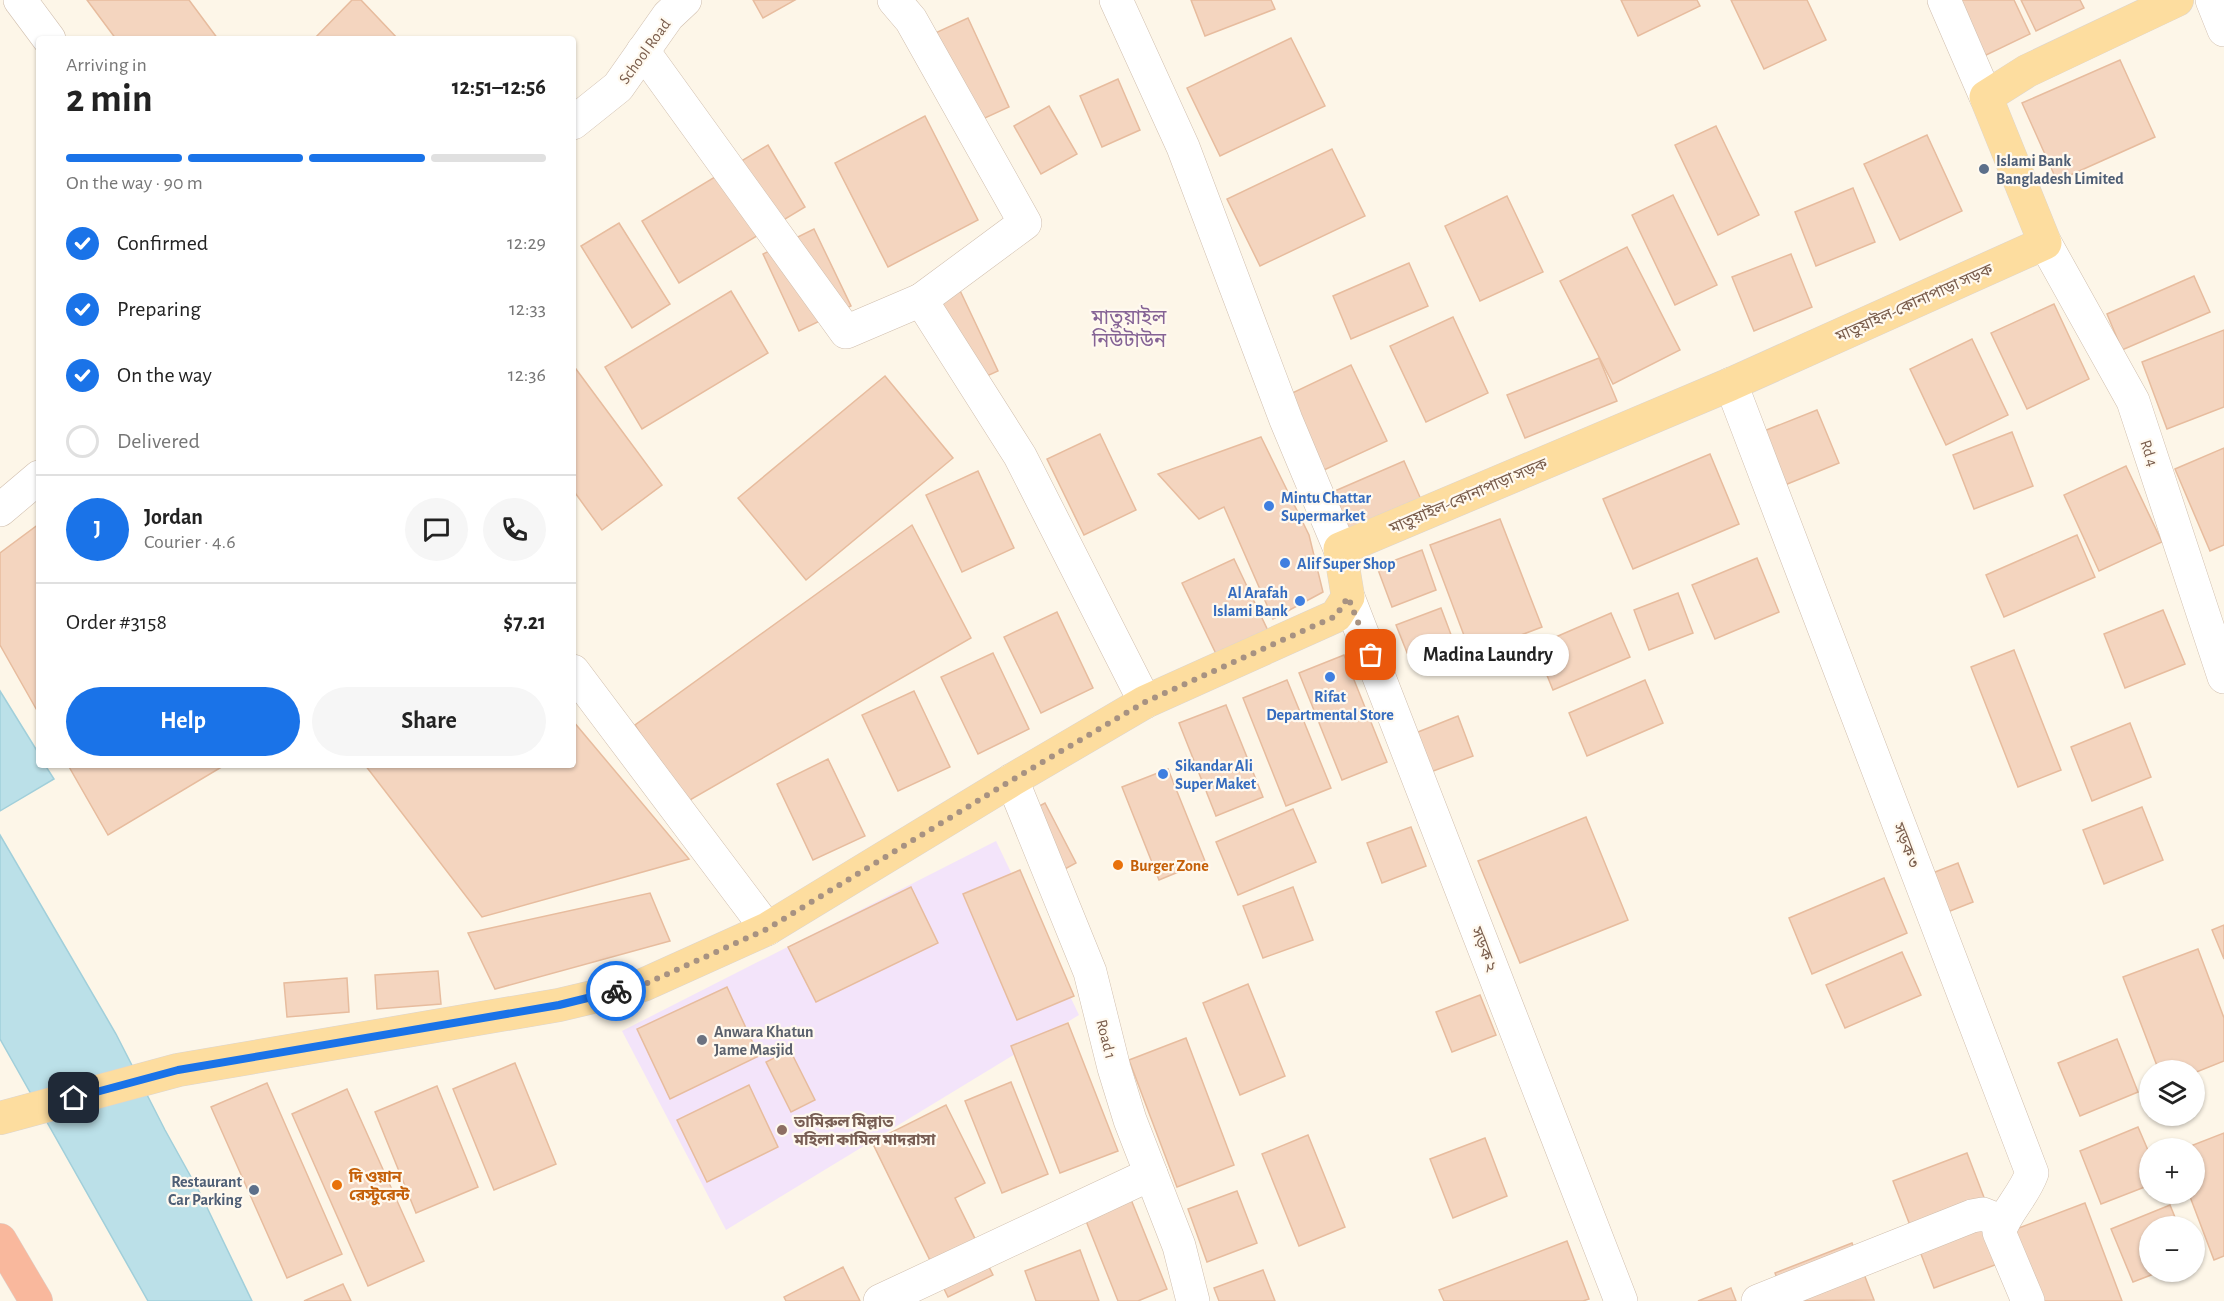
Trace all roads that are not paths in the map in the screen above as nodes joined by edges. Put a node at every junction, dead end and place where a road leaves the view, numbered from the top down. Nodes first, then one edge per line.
1 (20, 0) edge
2 (685, 0) edge
3 (894, 0) edge
4 (1116, 0) edge
5 (1944, 0) edge
6 (2177, 0) edge
7 (2212, 0) edge
8 (2224, 30) edge
9 (48, 36) edge
10 (643, 51) junction
11 (1986, 97) junction
12 (576, 121) edge
13 (2045, 243) junction
14 (921, 300) junction
15 (1731, 384) junction
16 (36, 480) edge
17 (0, 510) edge
18 (1340, 549) junction
19 (1348, 597) junction
20 (576, 675) edge
21 (2224, 677) edge
22 (1145, 702) junction
23 (1012, 780) junction
24 (767, 929) junction
25 (6, 1116) edge
26 (1151, 1174) junction
27 (2003, 1222) junction
28 (0, 1240) edge
29 (36, 1301) edge
30 (880, 1301) edge
31 (1193, 1301) edge
32 (1621, 1301) edge
33 (1758, 1301) edge
34 (2028, 1301) edge

1 - 9 street
2 - 10 street, School Road
3 - 14 street
4 - 18 street
5 - 11 street
6 - 11 main road
7 - 8 street
10 - 12 street, School Road
10 - 14 street
11 - 13 main road
13 - 15 main road, মাতুয়াইল-কোনাপাড়া সড়ক
13 - 21 street, Rd 4
14 - 22 street
15 - 18 main road, মাতুয়াইল-কোনাপাড়া সড়ক
15 - 27 street, সড়ক ৩
16 - 17 street
18 - 19 main road
19 - 22 main road
19 - 32 street, সড়ক ২
20 - 24 street
22 - 23 main road
23 - 24 main road
23 - 26 street, Road 1
24 - 25 main road
26 - 30 street
26 - 31 street, Road 1
27 - 33 street
27 - 34 street
28 - 29 highway

